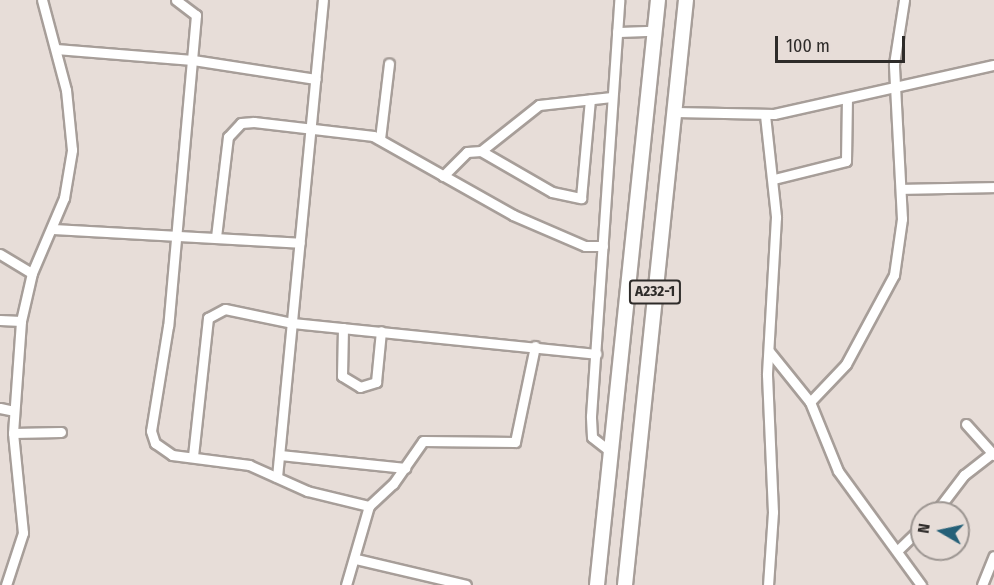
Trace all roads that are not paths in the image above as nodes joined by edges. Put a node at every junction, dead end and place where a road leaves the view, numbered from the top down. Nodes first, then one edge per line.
1 (42, 0) edge
2 (176, 0) edge
3 (323, 0) edge
4 (619, 0) edge
5 (658, 0) edge
6 (686, 0) edge
7 (904, 0) edge
8 (656, 31) junction
9 (617, 32) junction
10 (56, 49) junction
11 (193, 60) junction
12 (389, 64) dead end
13 (994, 64) edge
14 (316, 78) junction
15 (894, 88) junction
16 (612, 97) junction
17 (847, 98) junction
18 (590, 99) junction
19 (675, 112) junction
20 (765, 115) junction
21 (311, 129) junction
22 (380, 140) junction
23 (481, 151) junction
24 (443, 176) junction
25 (774, 179) junction
26 (994, 187) edge
27 (901, 189) junction
28 (53, 229) junction
29 (176, 234) junction
30 (216, 237) junction
31 (300, 243) junction
32 (603, 246) junction
33 (0, 254) edge
34 (32, 273) junction
35 (0, 320) edge
36 (21, 321) junction
37 (292, 323) junction
38 (343, 328) junction
39 (381, 331) junction
40 (535, 346) junction
41 (769, 351) junction
42 (596, 354) junction
43 (810, 402) junction
44 (0, 408) edge
45 (14, 411) junction
46 (966, 424) dead end
47 (61, 432) dead end
48 (13, 434) junction
49 (611, 452) junction
50 (993, 454) edge
51 (280, 455) junction
52 (193, 456) junction
53 (405, 468) junction
54 (277, 477) junction
55 (944, 501) edge
56 (369, 506) junction
57 (910, 538) edge
58 (898, 550) junction
59 (994, 556) edge
60 (356, 559) junction
61 (6, 585) edge
62 (346, 585) edge
63 (466, 585) edge
64 (597, 585) edge
65 (625, 585) edge
66 (768, 585) edge
67 (921, 585) edge
68 (982, 585) edge

1 - 10 street
2 - 11 street
3 - 14 street
4 - 9 street
5 - 8 highway, A232-1
6 - 19 highway, A232-1
7 - 15 street
8 - 9 street
8 - 49 highway, A232-1
9 - 16 street
10 - 11 street
10 - 28 street
11 - 14 street
11 - 29 street
12 - 22 street
13 - 15 street
14 - 21 street
15 - 17 street
15 - 27 street
16 - 18 street
16 - 32 street
17 - 20 street
17 - 25 street
18 - 23 street
18 - 23 street
19 - 20 street
19 - 65 highway, A232-1
20 - 25 street
21 - 22 street
21 - 30 street
21 - 31 street
22 - 24 street
23 - 24 street
24 - 32 street
25 - 41 street
26 - 27 street
27 - 43 street
28 - 29 street
28 - 34 street
29 - 30 street
29 - 52 street
30 - 31 street
31 - 37 street
32 - 42 street
33 - 34 street
34 - 36 street
35 - 36 street
36 - 45 street
37 - 38 street
37 - 51 street
37 - 52 street
38 - 39 street
38 - 39 street
39 - 40 street
40 - 42 street
40 - 53 street
41 - 43 street
41 - 66 street
42 - 49 street
43 - 58 street
44 - 45 street
45 - 48 street
46 - 50 street
47 - 48 street
48 - 61 street
49 - 64 highway, A232-1
50 - 55 street
51 - 53 street
51 - 54 street
52 - 54 street
53 - 56 street
54 - 56 street
56 - 60 street
57 - 58 street
58 - 67 street
59 - 68 street
60 - 62 street
60 - 63 street

